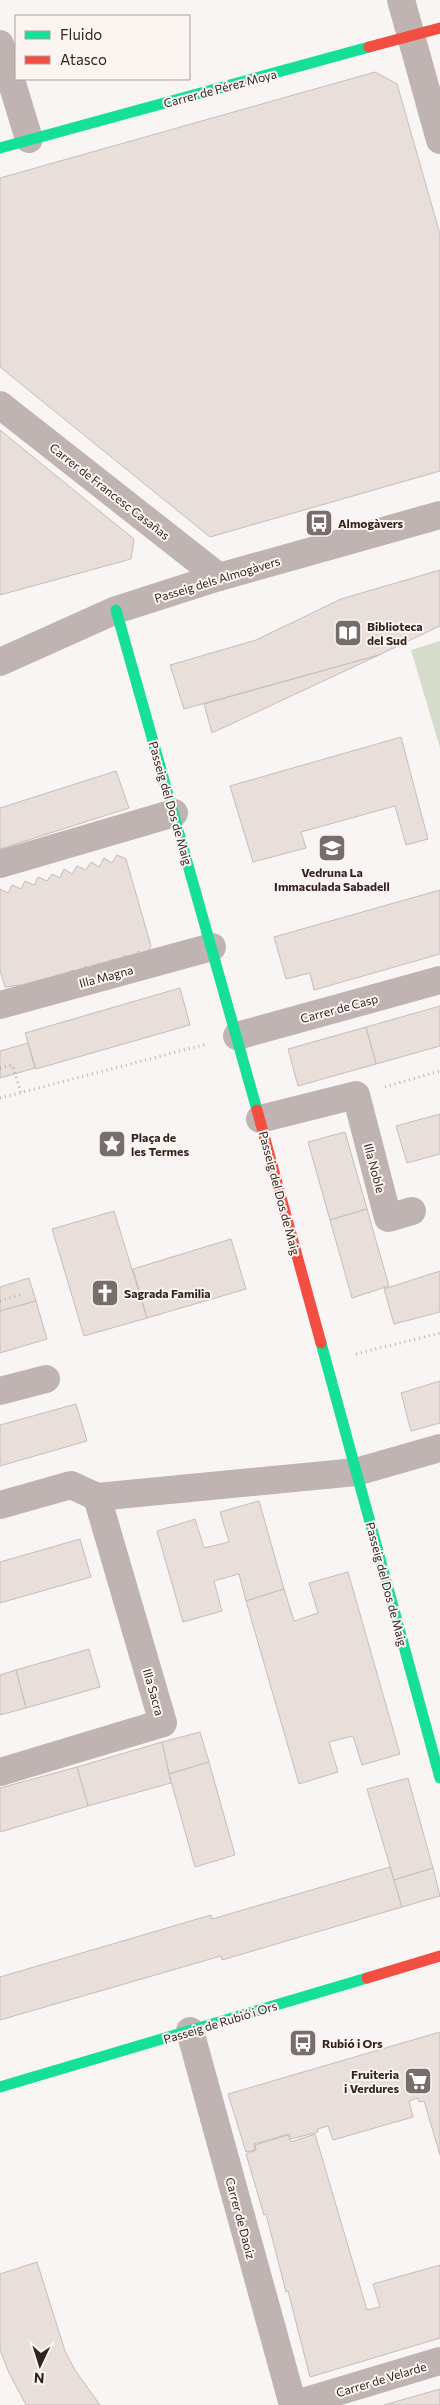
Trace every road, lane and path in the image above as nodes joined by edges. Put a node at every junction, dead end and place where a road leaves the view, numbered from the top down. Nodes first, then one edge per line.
1 (401, 0) edge
2 (440, 28) edge
3 (410, 37) junction
4 (0, 44) edge
5 (29, 139) junction
6 (440, 140) edge
7 (0, 148) edge
8 (0, 405) edge
9 (440, 515) edge
10 (219, 577) junction
11 (116, 610) junction
12 (0, 662) edge
13 (174, 813) junction
14 (0, 864) edge
15 (212, 947) junction
16 (440, 980) edge
17 (0, 1005) edge
18 (237, 1036) junction
19 (196, 1047) dead end
20 (0, 1068) edge
21 (440, 1071) edge
22 (21, 1092) junction
23 (356, 1095) junction
24 (0, 1098) edge
25 (260, 1119) junction
26 (412, 1211) dead end
27 (24, 1294) dead end
28 (0, 1301) edge
29 (440, 1333) edge
30 (326, 1361) junction
31 (46, 1379) dead end
32 (0, 1391) edge
33 (440, 1448) edge
34 (356, 1472) junction
35 (97, 1497) junction
36 (0, 1505) edge
37 (0, 1772) edge
38 (440, 1778) edge
39 (440, 1956) edge
40 (190, 2030) junction
41 (0, 2087) edge
42 (440, 2361) edge
43 (293, 2405) edge

1 - 3 street
2 - 3 street, Carrer de Pérez Moya
3 - 5 street, Carrer de Pérez Moya
3 - 6 street
4 - 5 street
5 - 7 street, Carrer de Pérez Moya
8 - 10 street, Carrer de Francesc Casañas
9 - 10 street, Passeig dels Almogàvers
10 - 11 street, Passeig dels Almogàvers
11 - 12 street, Passeig dels Almogàvers
11 - 13 street, Passeig del Dos de Maig
13 - 14 street
13 - 15 street, Passeig del Dos de Maig
15 - 17 street, Illa Magna
15 - 18 street, Passeig del Dos de Maig
16 - 18 street, Carrer de Casp
18 - 25 street, Passeig del Dos de Maig
19 - 22 path
20 - 22 path
21 - 23 path
22 - 24 path
23 - 25 street
23 - 26 street, Illa Noble
25 - 30 street, Passeig del Dos de Maig
27 - 28 path
29 - 30 path
30 - 34 street, Passeig del Dos de Maig
31 - 32 street
33 - 34 street
34 - 35 street
34 - 38 street, Passeig del Dos de Maig
35 - 36 street
35 - 37 street, Illa Sacra
39 - 40 street, Passeig de Rubió i Ors
40 - 41 street, Passeig de Rubió i Ors
40 - 43 street, Carrer de Daoiz
42 - 43 street, Carrer de Velarde

